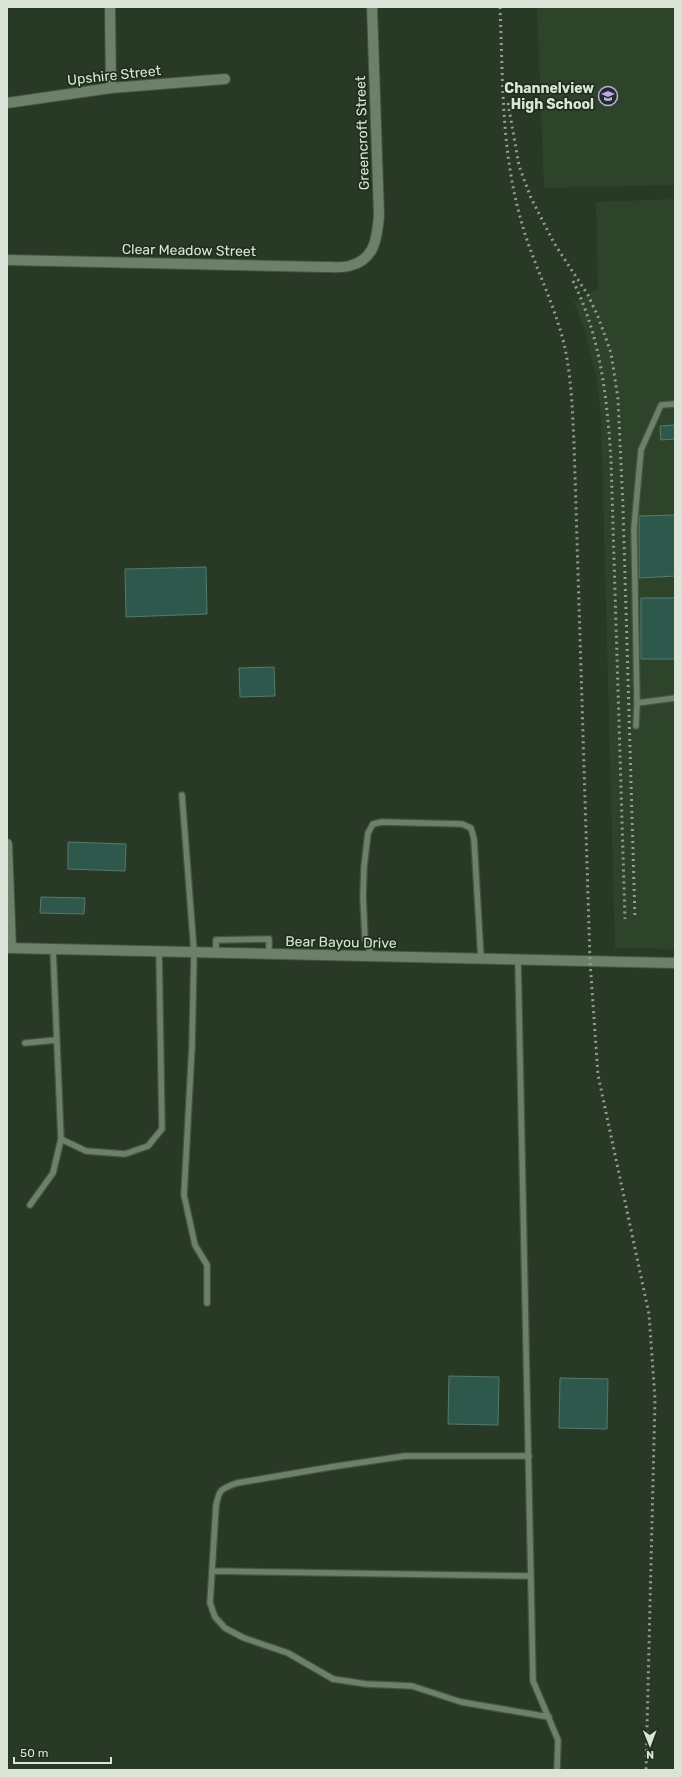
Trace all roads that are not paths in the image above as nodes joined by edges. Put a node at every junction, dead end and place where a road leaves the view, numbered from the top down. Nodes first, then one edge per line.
1 (110, 7) edge
2 (372, 7) edge
3 (225, 79) dead end
4 (111, 88) junction
5 (7, 103) edge
6 (368, 256) joint
7 (7, 260) edge
8 (675, 404) edge
9 (675, 698) edge
10 (637, 703) junction
11 (636, 726) dead end
12 (182, 795) dead end
13 (7, 844) edge
14 (9, 948) edge
15 (53, 949) junction
16 (160, 952) junction
17 (194, 952) junction
18 (216, 953) junction
19 (269, 954) junction
20 (372, 956) junction
21 (481, 959) junction
22 (518, 960) junction
23 (675, 963) edge
24 (56, 1040) junction
25 (25, 1043) dead end
26 (61, 1139) junction
27 (30, 1206) dead end
28 (206, 1303) dead end
29 (529, 1456) junction
30 (212, 1571) junction
31 (531, 1576) junction
32 (549, 1717) junction
33 (556, 1770) edge

1 - 4 street
2 - 6 street, Greencroft Street
3 - 4 street, Upshire Street
4 - 5 street, Upshire Street
6 - 7 street, Clear Meadow Street
8 - 10 lane
9 - 10 lane
10 - 11 lane
12 - 17 lane
13 - 14 street
14 - 15 street, Bear Bayou Drive
15 - 16 street, Bear Bayou Drive
15 - 24 lane
16 - 17 street, Bear Bayou Drive
16 - 26 lane
17 - 18 street, Bear Bayou Drive
17 - 28 lane
18 - 19 street, Bear Bayou Drive
18 - 19 lane
19 - 20 street, Bear Bayou Drive
20 - 21 street, Bear Bayou Drive
20 - 21 lane
21 - 22 street, Bear Bayou Drive
22 - 23 street, Bear Bayou Drive
22 - 29 lane
24 - 25 lane
24 - 26 lane
26 - 27 lane
29 - 30 lane
29 - 31 lane
30 - 31 lane
30 - 32 lane
31 - 32 lane
32 - 33 lane

